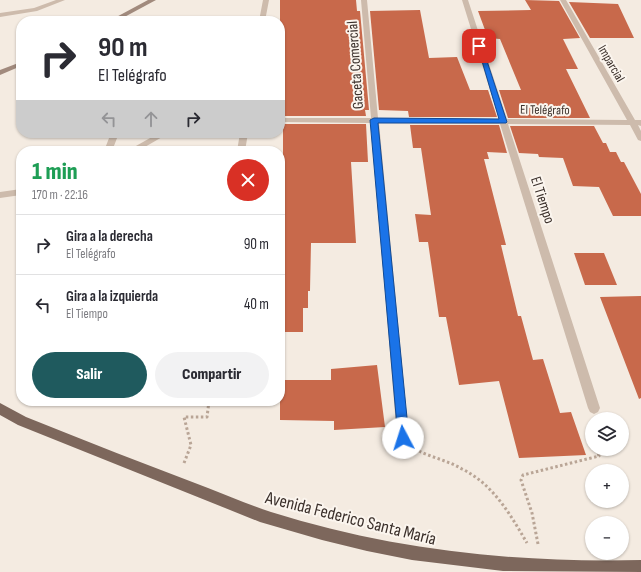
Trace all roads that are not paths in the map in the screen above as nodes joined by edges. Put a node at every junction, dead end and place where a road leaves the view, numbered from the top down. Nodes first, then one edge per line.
1 (62, 0) edge
2 (153, 0) edge
3 (266, 0) edge
4 (364, 0) edge
5 (465, 0) edge
6 (563, 0) edge
7 (0, 15) edge
8 (122, 16) edge
9 (263, 16) edge
10 (16, 66) edge
11 (0, 73) edge
12 (285, 120) edge
13 (374, 120) junction
14 (504, 122) junction
15 (637, 123) edge
16 (156, 138) edge
17 (641, 138) edge
18 (140, 146) edge
19 (16, 193) edge
20 (0, 195) edge
21 (594, 408) dead end
22 (0, 409) edge
23 (403, 438) dead end
24 (641, 567) edge

1 - 7 street
2 - 8 main road
3 - 9 street
4 - 13 street, Gaceta Comercial
5 - 14 street, El Tiempo
6 - 15 street, Imparcial
10 - 11 main road
12 - 13 street, El Telégrafo
13 - 14 street, El Telégrafo
13 - 23 street, Gaceta Comercial
14 - 15 street, El Telégrafo
14 - 21 street, El Tiempo
15 - 17 street, Imparcial
16 - 18 street
19 - 20 street
22 - 24 main road, Avenida Federico Santa María

